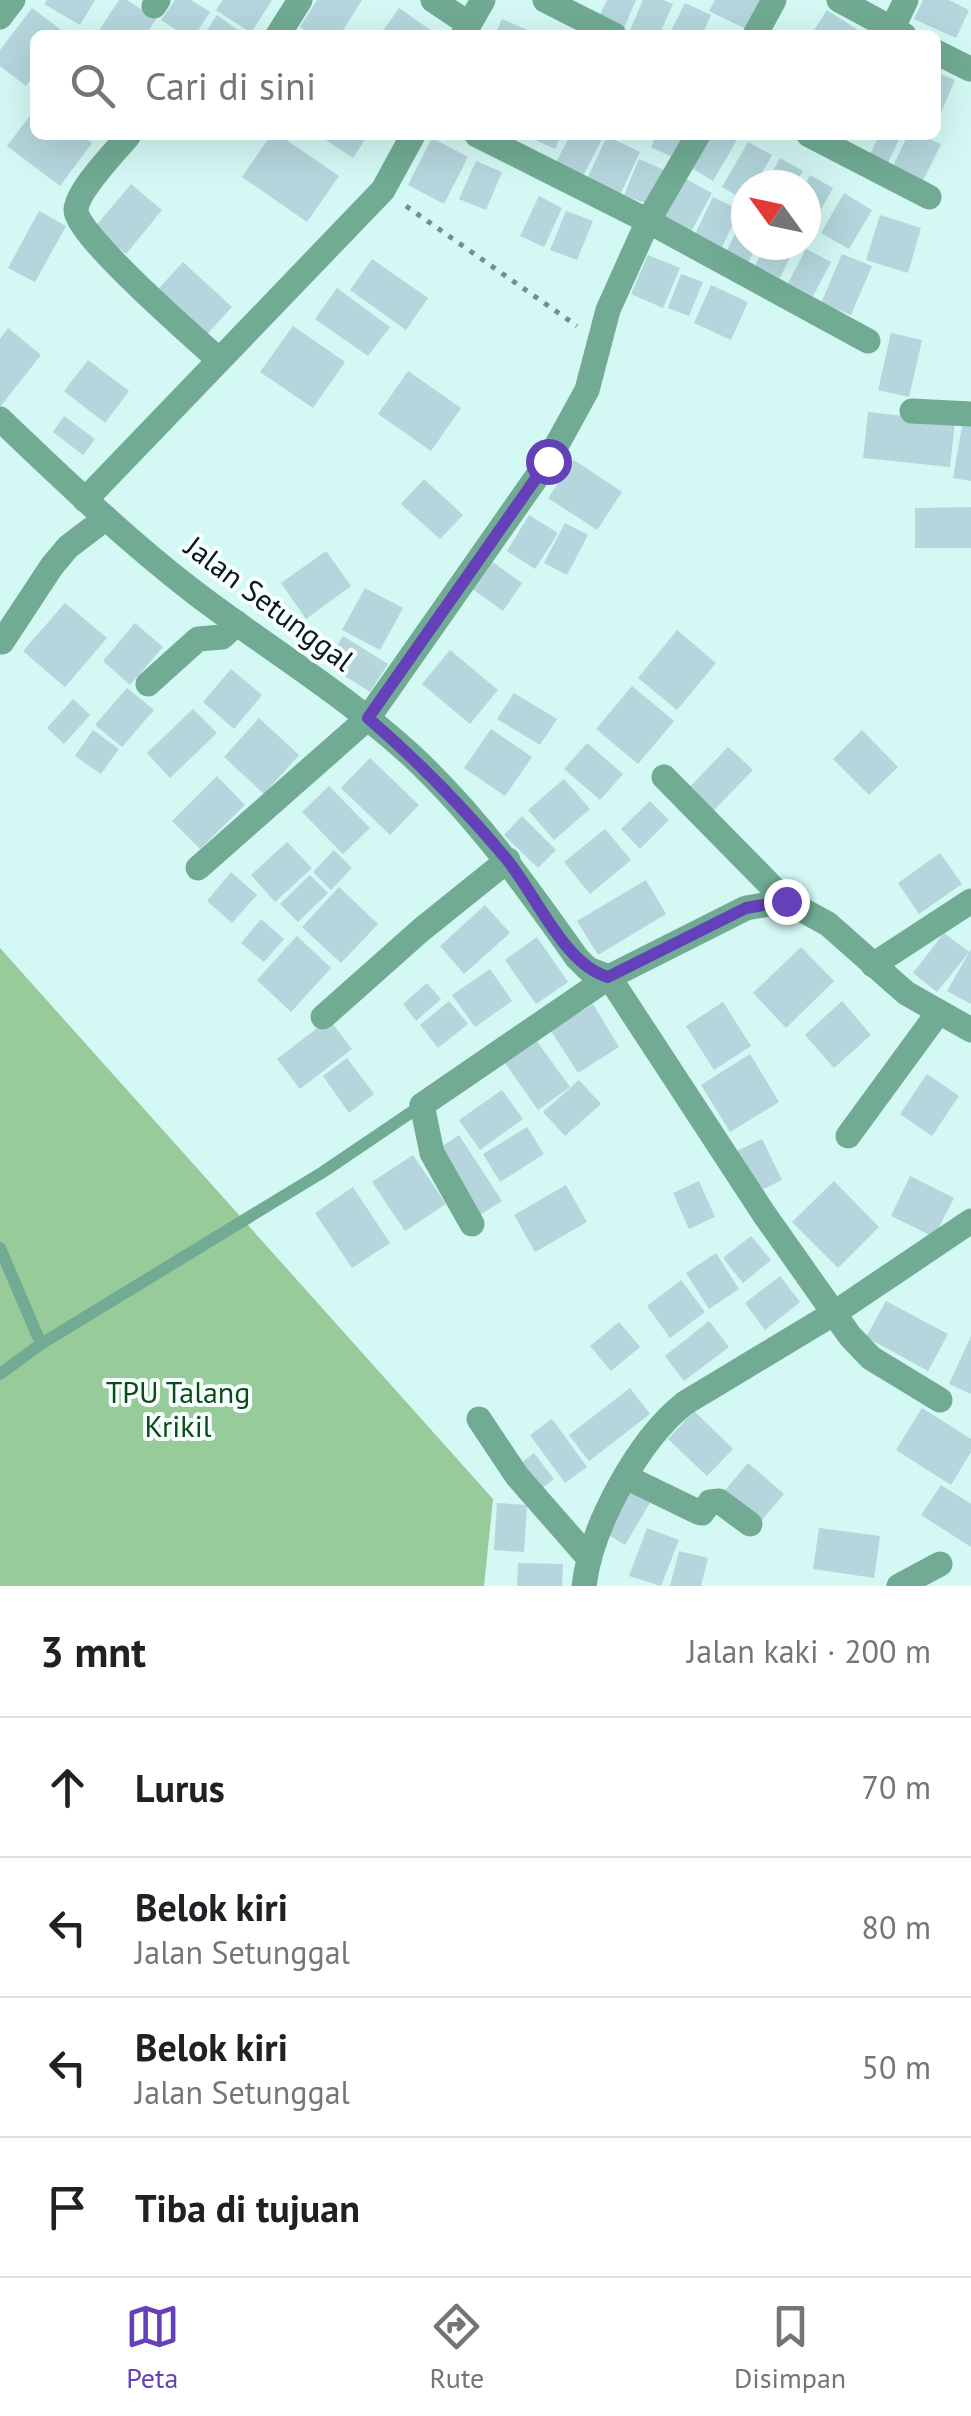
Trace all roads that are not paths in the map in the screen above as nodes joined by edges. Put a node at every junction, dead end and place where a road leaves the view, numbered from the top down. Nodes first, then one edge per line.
1 (13, 0) edge
2 (300, 0) edge
3 (433, 0) edge
4 (482, 0) edge
5 (545, 0) edge
6 (774, 0) edge
7 (839, 0) edge
8 (906, 0) edge
9 (0, 16) edge
10 (281, 30) edge
11 (466, 30) edge
12 (604, 30) edge
13 (758, 30) edge
14 (894, 30) edge
15 (898, 30) edge
16 (941, 54) edge
17 (970, 69) edge
18 (125, 140) edge
19 (410, 140) edge
20 (487, 140) edge
21 (695, 140) edge
22 (819, 140) edge
23 (929, 196) dead end
24 (648, 222) junction
25 (868, 342) dead end
26 (218, 360) junction
27 (912, 412) dead end
28 (971, 414) edge
29 (0, 420) edge
30 (85, 500) junction
31 (106, 518) junction
32 (237, 623) junction
33 (2, 642) edge
34 (148, 684) dead end
35 (368, 718) junction
36 (664, 777) dead end
37 (508, 860) junction
38 (198, 868) dead end
39 (786, 901) junction
40 (971, 901) edge
41 (873, 966) junction
42 (608, 977) junction
43 (938, 1013) junction
44 (323, 1017) dead end
45 (971, 1030) edge
46 (422, 1104) junction
47 (848, 1136) dead end
48 (971, 1221) edge
49 (472, 1224) dead end
50 (0, 1248) edge
51 (836, 1312) junction
52 (41, 1344) junction
53 (0, 1374) edge
54 (940, 1400) dead end
55 (479, 1419) dead end
56 (626, 1477) junction
57 (750, 1524) dead end
58 (587, 1556) junction
59 (940, 1564) dead end
60 (584, 1586) edge
61 (899, 1586) edge

1 - 9 street
2 - 10 street
3 - 11 street
4 - 11 street
5 - 12 street
6 - 13 street
7 - 14 street
8 - 15 street
16 - 17 street
18 - 26 street
19 - 26 street
20 - 24 street
21 - 24 street
22 - 23 street
24 - 25 street
24 - 35 street
26 - 30 street
27 - 28 street
29 - 30 street, Jalan Setunggal
30 - 31 street, Jalan Setunggal
31 - 32 street, Jalan Setunggal
31 - 33 street
32 - 34 street
32 - 35 street, Jalan Setunggal
35 - 37 street, Jalan Setunggal
35 - 38 street
36 - 39 street
37 - 42 street, Jalan Setunggal
37 - 44 street
39 - 41 street
39 - 42 street
40 - 41 street
41 - 43 street
42 - 46 street
42 - 51 street, Jalan Setunggal
43 - 45 street
43 - 47 street
46 - 49 street
46 - 52 lane
48 - 51 street
50 - 52 lane
51 - 54 street, Jalan Setunggal
51 - 56 street
52 - 53 lane
55 - 58 street
56 - 57 street
56 - 58 street
58 - 60 street
59 - 61 street

